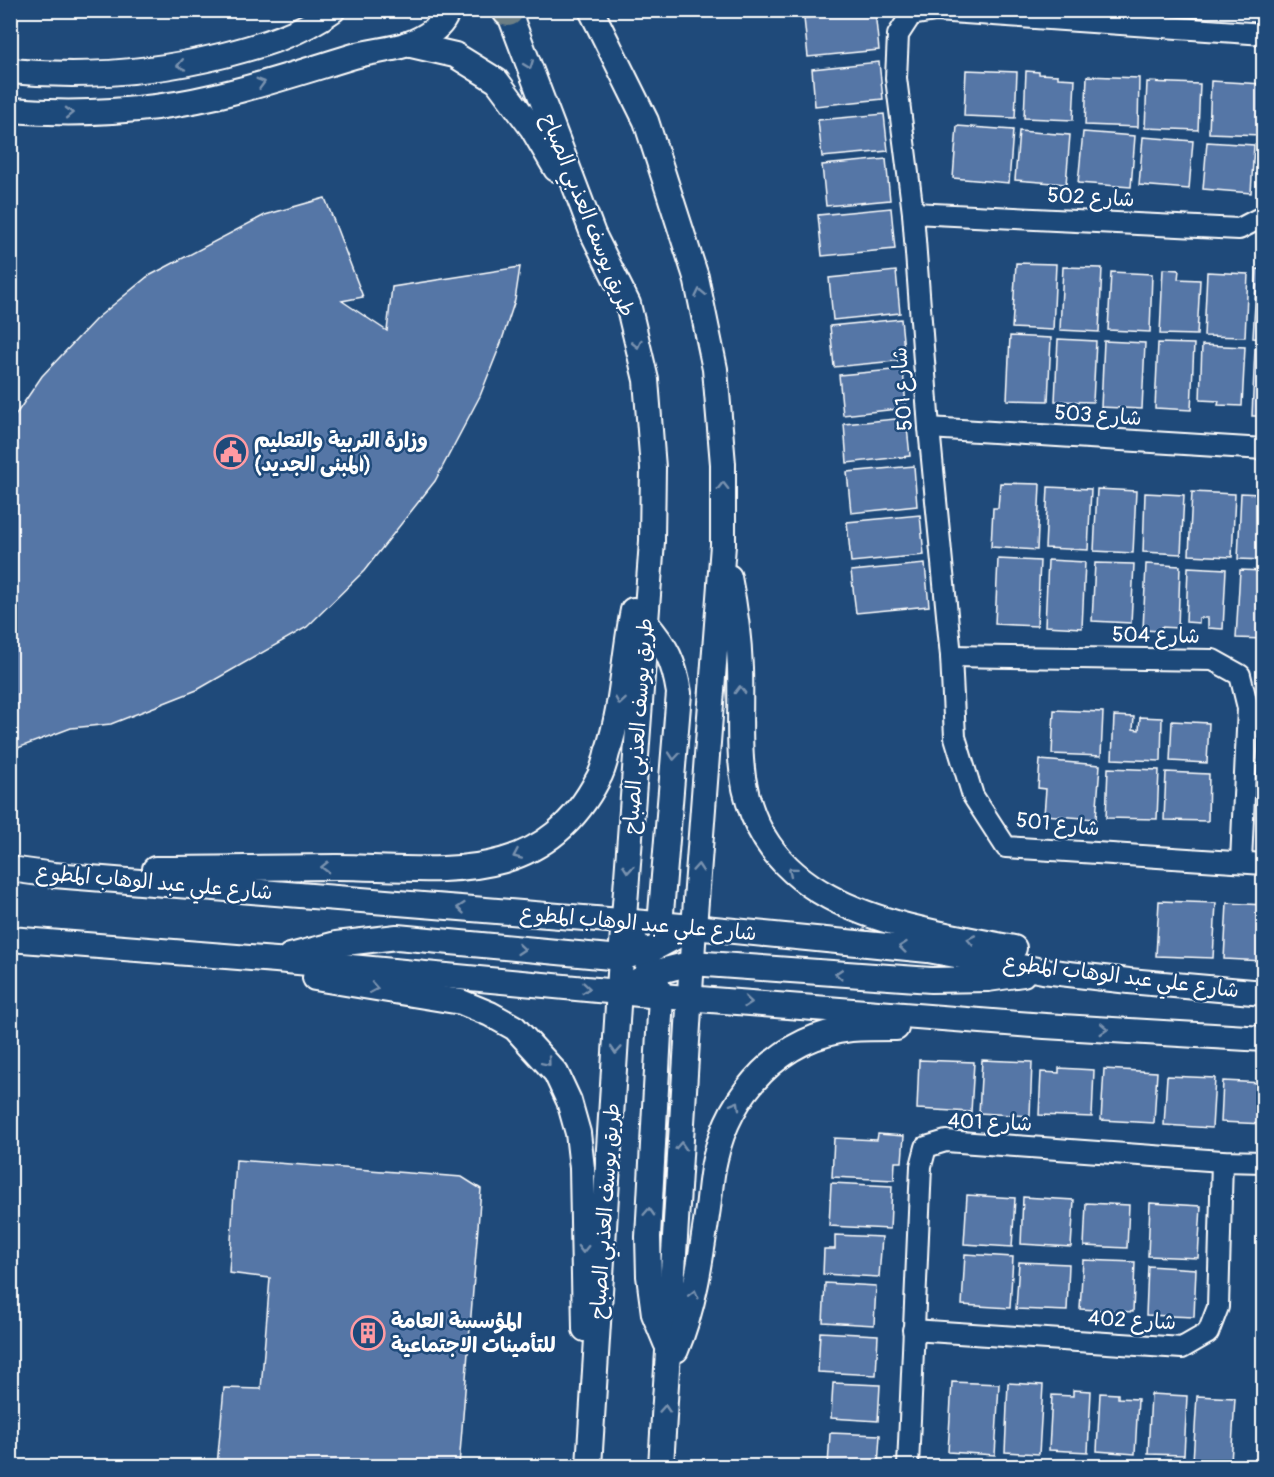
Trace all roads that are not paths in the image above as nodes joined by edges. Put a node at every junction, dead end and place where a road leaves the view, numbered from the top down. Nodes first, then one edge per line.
1 (333, 10) edge
2 (447, 10) edge
3 (591, 10) edge
4 (610, 10) edge
5 (508, 11) edge
6 (1263, 34) edge
7 (407, 44) junction
8 (10, 71) edge
9 (10, 110) edge
10 (646, 121) junction
11 (913, 213) junction
12 (1263, 216) edge
13 (593, 234) junction
14 (929, 428) junction
15 (1263, 449) edge
16 (652, 541) junction
17 (723, 545) junction
18 (646, 623) junction
19 (951, 656) junction
20 (1241, 862) junction
21 (1263, 864) edge
22 (10, 869) edge
23 (54, 875) junction
24 (624, 921) junction
25 (694, 927) junction
26 (10, 939) edge
27 (66, 945) junction
28 (658, 955) junction
29 (276, 960) junction
30 (1043, 970) junction
31 (1129, 981) junction
32 (619, 991) junction
33 (1263, 993) edge
34 (661, 996) junction
35 (690, 997) junction
36 (1046, 1026) junction
37 (1263, 1039) edge
38 (1222, 1161) junction
39 (1263, 1162) edge
40 (913, 1330) junction
41 (668, 1360) junction
42 (590, 1459) edge
43 (661, 1467) edge
44 (908, 1467) edge

1 -> 8 street
2 - 7 street
3 - 10 street, طريق يوسف العذبي الصباح
4 - 10 street
5 -> 13 street, طريق يوسف العذبي الصباح
6 - 11 street, شارع 501
9 -> 7 street
7 - 13 street
17 -> 10 street, طريق يوسف العذبي الصباح
11 - 12 street, شارع 502
11 - 14 street, شارع 501
13 -> 16 street, طريق يوسف العذبي الصباح
14 - 15 street, شارع 503
14 - 19 street, شارع 501
16 - 18 street, طريق يوسف العذبي الصباح
16 -> 23 street
25 -> 17 street, طريق يوسف العذبي الصباح
31 -> 17 street
18 -> 24 street, طريق يوسف العذبي الصباح
18 -> 28 street
19 - 20 street, شارع 501
19 - 20 street, شارع 504
20 - 21 street, شارع 501
22 - 23 street, شارع علي عبد الوهاب المطوع
24 -> 23 street, شارع علي عبد الوهاب المطوع
24 - 28 street, طريق يوسف العذبي الصباح
24 - 28 street, شارع علي عبد الوهاب المطوع
25 - 28 street, شارع علي عبد الوهاب المطوع
25 - 28 street, طريق يوسف العذبي الصباح
30 -> 25 street, شارع علي عبد الوهاب المطوع
26 - 27 street
27 - 29 street
27 -> 42 street
29 -> 28 street
30 -> 28 street
28 - 32 street, طريق يوسف العذبي الصباح
28 - 32 street
28 - 34 street
28 - 35 street, طريق يوسف العذبي الصباح
29 -> 32 street
30 - 31 street, شارع علي عبد الوهاب المطوع
31 - 33 street, شارع علي عبد الوهاب المطوع
32 - 34 street
32 -> 42 street, طريق يوسف العذبي الصباح
34 - 35 street
41 -> 34 street
35 -> 36 street
41 -> 35 street, طريق يوسف العذبي الصباح
36 -> 37 street
41 -> 36 street
38 - 39 street, شارع 401
38 - 40 street, شارع 402
38 - 40 street, شارع 401
40 - 44 street, شارع 401
43 -> 41 street, طريق يوسف العذبي الصباح

